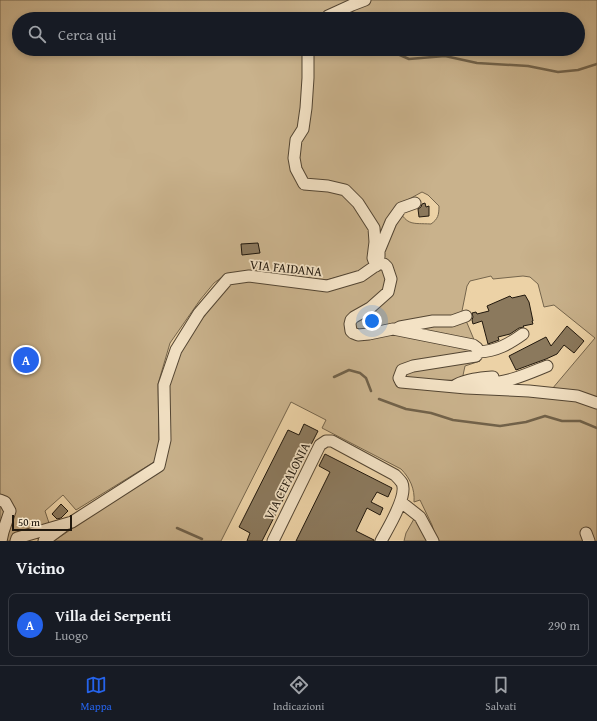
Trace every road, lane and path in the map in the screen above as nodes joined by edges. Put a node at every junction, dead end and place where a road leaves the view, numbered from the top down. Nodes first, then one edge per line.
1 (365, 0) edge
2 (337, 12) edge
3 (308, 56) edge
4 (415, 203) dead end
5 (378, 265) junction
6 (466, 316) dead end
7 (396, 330) junction
8 (523, 334) dead end
9 (478, 354) junction
10 (502, 354) dead end
11 (547, 366) dead end
12 (513, 372) dead end
13 (454, 387) junction
14 (466, 388) junction
15 (597, 403) edge
16 (0, 500) edge
17 (401, 502) junction
18 (67, 523) junction
19 (1, 541) edge
20 (16, 541) edge
21 (44, 541) edge
22 (273, 541) edge
23 (381, 541) edge
24 (433, 541) edge

1 - 2 street
3 - 5 street
4 - 5 street
5 - 7 street
5 - 18 street, VIA FAIDANA
6 - 7 street
7 - 9 street
8 - 9 street
9 - 10 street
9 - 13 street
11 - 14 street
12 - 13 street
13 - 14 street
14 - 15 street
16 - 19 street
17 - 22 street, VIA CEFALONIA
17 - 23 street, VIA CEFALONIA
17 - 24 street
18 - 20 street, VIA FAIDANA
18 - 21 street

